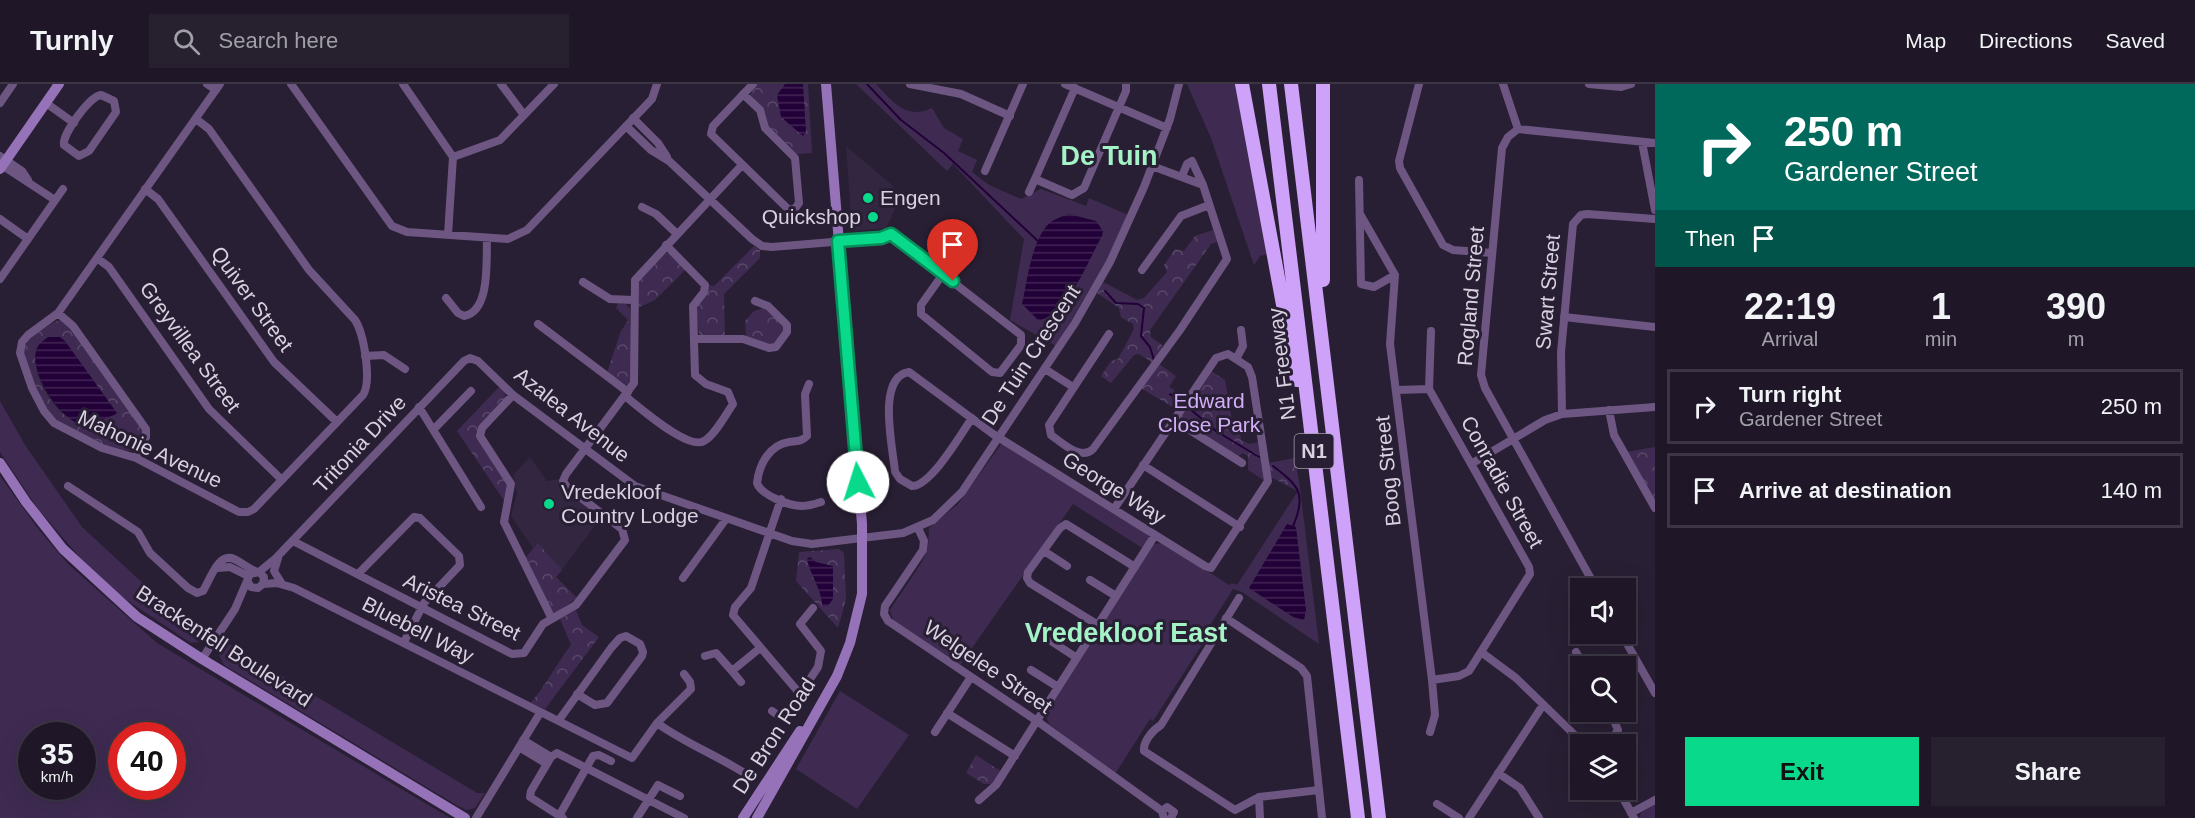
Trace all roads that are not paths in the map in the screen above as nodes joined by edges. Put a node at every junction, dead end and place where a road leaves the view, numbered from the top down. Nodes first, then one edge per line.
1 (13, 84) edge
2 (59, 84) edge
3 (207, 84) edge
4 (291, 84) edge
5 (403, 84) edge
6 (501, 84) edge
7 (554, 84) edge
8 (657, 84) edge
9 (753, 84) edge
10 (910, 84) edge
11 (1023, 84) edge
12 (1065, 84) edge
13 (1126, 84) edge
14 (1179, 84) edge
15 (1242, 84) edge
16 (1269, 84) edge
17 (1291, 84) edge
18 (1323, 84) edge
19 (1419, 84) edge
20 (1503, 84) edge
21 (1589, 84) edge
22 (1631, 84) edge
23 (827, 86) edge
24 (218, 87) edge
25 (1075, 88) junction
26 (743, 94) junction
27 (0, 103) edge
28 (46, 103) junction
29 (1119, 107) junction
30 (524, 115) junction
31 (1010, 116) junction
32 (196, 118) junction
33 (633, 118) junction
34 (74, 123) junction
35 (626, 126) junction
36 (1167, 128) junction
37 (1518, 129) junction
38 (650, 135) junction
39 (642, 142) junction
40 (1642, 142) junction
41 (1655, 143) edge
42 (453, 157) junction
43 (669, 161) junction
44 (2, 163) edge
45 (742, 165) junction
46 (1152, 166) junction
47 (986, 171) dead end
48 (1182, 176) junction
49 (1035, 179) junction
50 (1359, 180) dead end
51 (1203, 186) junction
52 (63, 189) dead end
53 (146, 189) junction
54 (1029, 192) dead end
55 (710, 199) junction
56 (55, 200) junction
57 (1209, 205) junction
58 (642, 207) dead end
59 (1655, 210) edge
60 (1360, 214) junction
61 (0, 219) edge
62 (1655, 219) edge
63 (677, 234) junction
64 (447, 235) junction
65 (487, 238) junction
66 (28, 239) junction
67 (838, 241) junction
68 (666, 245) junction
69 (1492, 254) junction
70 (97, 258) junction
71 (1142, 270) dead end
72 (943, 274) junction
73 (1395, 275) junction
74 (0, 278) edge
75 (583, 282) dead end
76 (446, 298) dead end
77 (633, 300) junction
78 (755, 301) dead end
79 (58, 313) junction
80 (1564, 317) junction
81 (538, 324) dead end
82 (1655, 327) edge
83 (1241, 330) dead end
84 (1431, 331) dead end
85 (1109, 334) dead end
86 (694, 339) junction
87 (364, 356) junction
88 (472, 358) joint
89 (1236, 359) junction
90 (405, 369) dead end
91 (1045, 369) junction
92 (809, 384) dead end
93 (1073, 387) junction
94 (1428, 389) junction
95 (1397, 390) junction
96 (471, 391) dead end
97 (626, 394) junction
98 (513, 395) junction
99 (1655, 407) edge
100 (419, 408) junction
101 (1609, 410) junction
102 (1562, 414) junction
103 (972, 418) junction
104 (1174, 420) junction
105 (337, 422) junction
106 (434, 429) junction
107 (999, 436) junction
108 (1514, 439) junction
109 (1335, 447) junction
110 (585, 449) junction
111 (136, 458) junction
112 (0, 463) edge
113 (1242, 463) dead end
114 (1471, 464) junction
115 (1143, 465) junction
116 (282, 480) junction
117 (68, 486) dead end
118 (1319, 489) junction
119 (781, 499) junction
120 (821, 502) dead end
121 (481, 507) dead end
122 (1655, 508) edge
123 (1114, 509) junction
124 (726, 519) junction
125 (1240, 527) junction
126 (918, 528) junction
127 (770, 534) junction
128 (1155, 535) junction
129 (863, 538) junction
130 (293, 541) junction
131 (1044, 551) junction
132 (278, 556) junction
133 (1067, 566) dead end
134 (1135, 567) junction
135 (358, 574) junction
136 (257, 578) junction
137 (683, 578) dead end
138 (1590, 578) edge
139 (1090, 580) dead end
140 (280, 584) junction
141 (1116, 596) junction
142 (1239, 598) dead end
143 (422, 608) junction
144 (813, 608) dead end
145 (1226, 618) junction
146 (552, 620) junction
147 (1098, 625) junction
148 (1051, 641) dead end
149 (404, 642) junction
150 (1627, 644) edge
151 (760, 648) junction
152 (1481, 652) junction
153 (1576, 652) dead end
154 (1578, 656) edge
155 (705, 657) dead end
156 (1077, 658) junction
157 (202, 659) junction
158 (1031, 670) dead end
159 (732, 671) junction
160 (684, 674) dead end
161 (837, 676) junction
162 (971, 677) junction
163 (1432, 680) junction
164 (741, 681) dead end
165 (1341, 683) junction
166 (1059, 687) junction
167 (1655, 693) edge
168 (578, 694) junction
169 (800, 694) junction
170 (1543, 705) junction
171 (772, 711) dead end
172 (540, 712) junction
173 (947, 713) junction
174 (559, 720) junction
175 (1037, 721) junction
176 (657, 723) junction
177 (935, 732) dead end
178 (1430, 732) dead end
179 (1573, 734) edge
180 (521, 744) junction
181 (1014, 756) junction
182 (549, 760) junction
183 (611, 761) dead end
184 (587, 767) junction
185 (1498, 773) junction
186 (749, 776) dead end
187 (1319, 790) junction
188 (680, 796) dead end
189 (1259, 797) junction
190 (648, 800) junction
191 (979, 800) dead end
192 (1624, 800) edge
193 (1655, 800) edge
194 (1437, 804) dead end
195 (764, 813) edge
196 (1163, 814) edge
197 (1633, 815) edge
198 (561, 817) edge
199 (1173, 817) edge
200 (465, 818) edge
201 (476, 818) edge
202 (637, 818) edge
203 (684, 818) edge
204 (743, 818) edge
205 (757, 818) edge
206 (1260, 818) edge
207 (1322, 818) edge
208 (1349, 818) edge
209 (1358, 818) edge
210 (1379, 818) edge
211 (1458, 818) edge
212 (1468, 818) edge
213 (1539, 818) edge

1 - 27 street
2 - 28 street
3 - 24 street
4 - 64 street
5 - 42 street
6 - 30 street
7 - 30 street
8 - 33 street
9 - 26 street
10 - 31 street
11 - 31 street
12 - 25 street
13 - 29 street
14 - 36 street, De Tuin Crescent
15 - 118 highway
16 - 118 highway, N1 Freeway / N1
17 - 109 highway, N1 Freeway / N1
18 - 109 highway
19 - 69 street
20 - 37 street
21 - 22 street
23 - 67 street, De Bron Road
24 - 32 street, Mahonie Avenue
25 - 29 street
25 - 49 street
26 - 45 street
26 - 45 street
28 - 34 street
28 - 44 street
29 - 36 street
29 - 49 street
30 - 42 street
31 - 47 street
32 - 53 street, Mahonie Avenue
32 - 87 street, Mahonie Avenue
33 - 35 street
33 - 38 street
34 - 34 street
35 - 39 street
35 - 65 street
36 - 46 street, De Tuin Crescent
37 - 40 street
37 - 69 street, Rogland Street
38 - 39 street
38 - 43 street
39 - 43 street
40 - 41 street
40 - 59 street
42 - 64 street
43 - 55 street
44 - 56 street
45 - 55 street
46 - 48 street
46 - 91 street, De Tuin Crescent
48 - 51 street
48 - 51 street
49 - 54 street
50 - 60 street
51 - 57 street
52 - 56 street
53 - 70 street, Mahonie Avenue
53 - 105 street, Quiver Street
55 - 63 street
55 - 67 street
56 - 66 street
57 - 71 street
57 - 93 street
58 - 63 street
60 - 73 street
60 - 73 street
61 - 66 street
62 - 80 street, Swart Street
63 - 68 street
64 - 65 street
65 - 76 street
66 - 74 street
67 - 72 street
67 - 129 street, De Bron Road
68 - 77 street
68 - 86 street
69 - 108 street, Rogland Street
70 - 79 street, Mahonie Avenue
70 - 116 street, Greyvillea Street
72 - 72 street
73 - 95 street, Boog Street
75 - 77 street
77 - 97 street
78 - 86 street
79 - 111 street
79 - 111 street, Mahonie Avenue
80 - 82 street
80 - 102 street, Swart Street
81 - 97 street
83 - 89 street
84 - 94 street
85 - 93 street
86 - 97 street
87 - 90 street
87 - 105 street, Mahonie Avenue
88 - 98 street, Azalea Avenue
88 - 100 street, Tritonia Drive
89 - 104 street
89 - 125 street
91 - 93 street
91 - 107 street, De Tuin Crescent
92 - 119 street
94 - 95 street
94 - 114 street, Conradie Street
95 - 163 street, Boog Street
96 - 106 street
97 - 110 street
98 - 110 street, Azalea Avenue
98 - 146 street
99 - 101 street
100 - 106 street
100 - 130 street, Tritonia Drive
101 - 102 street
101 - 122 street
102 - 108 street
103 - 103 street, George Way
103 - 107 street, George Way
104 - 113 street
104 - 115 street
105 - 116 street, Mahonie Avenue
106 - 121 street
107 - 123 street, George Way
107 - 126 street, De Tuin Crescent
108 - 114 street
108 - 138 street, Rogland Street
109 - 210 highway, N1 Freeway / N1
110 - 124 street, Azalea Avenue
110 - 146 street, Aristea Street
111 - 116 street, Mahonie Avenue
112 - 157 street, Brackenfell Boulevard
114 - 152 street, Conradie Street
115 - 123 street
115 - 125 street
117 - 136 street
118 - 165 highway, N1 Freeway / N1
119 - 120 street
119 - 127 street
123 - 128 street, George Way
124 - 127 street, Azalea Avenue
124 - 137 street
125 - 128 street, George Way
126 - 129 street, De Tuin Crescent
126 - 162 street, Welgelee Street
127 - 129 street, Azalea Avenue
127 - 151 street
128 - 134 street
129 - 161 street, De Bron Road
130 - 132 street, Tritonia Drive
130 - 135 street, Aristea Street
131 - 133 street
131 - 134 street
131 - 147 street
132 - 136 street, Tritonia Drive
132 - 140 street
134 - 141 street
135 - 143 street, Aristea Street
135 - 143 street
136 - 140 street
136 - 157 street, Tritonia Drive
139 - 141 street
140 - 149 street, Bluebell Way
141 - 147 street
142 - 145 street
143 - 146 street, Aristea Street
143 - 149 street
144 - 169 street
145 - 187 street
145 - 189 street
147 - 156 street
148 - 156 street
149 - 172 street, Bluebell Way
150 - 167 street
151 - 159 street
151 - 169 street
152 - 163 street, Conradie Street
152 - 170 street
153 - 154 street
155 - 159 street
156 - 166 street
157 - 200 street, Brackenfell Boulevard
158 - 166 street
159 - 164 street
160 - 176 street
161 - 195 street, De Bron Road
161 - 204 street, De Bron Road
162 - 173 street
162 - 175 street, Welgelee Street
163 - 178 street, Boog Street
165 - 208 highway
165 - 209 highway, N1 Freeway / N1
166 - 175 street
168 - 168 street
168 - 174 street
169 - 171 street
170 - 179 street
170 - 185 street
172 - 174 street, Bluebell Way
172 - 180 street
173 - 177 street
173 - 181 street
174 - 176 street, Bluebell Way
175 - 181 street
175 - 196 street, Welgelee Street
176 - 186 street
180 - 182 street
180 - 201 street
181 - 191 street
182 - 184 street
182 - 198 street
183 - 184 street
184 - 190 street
184 - 198 street
185 - 212 street
185 - 213 street
187 - 189 street
187 - 207 street
188 - 190 street
189 - 206 street
190 - 202 street
190 - 203 street
192 - 197 street
193 - 197 street
194 - 211 street
195 - 205 street, De Bron Road
196 - 199 street, Welgelee Street

